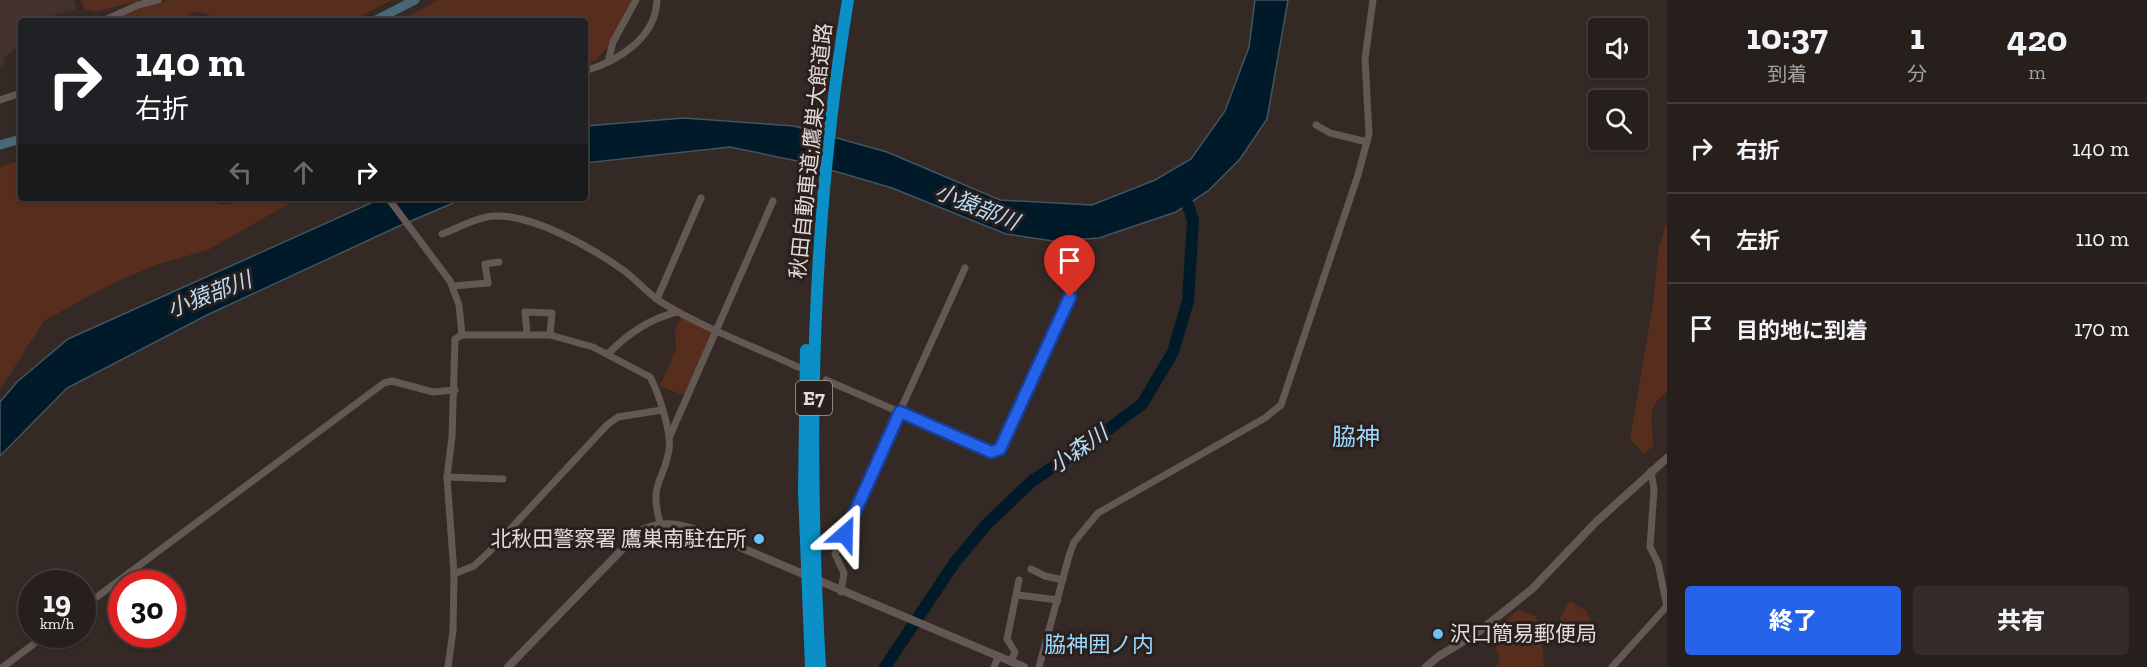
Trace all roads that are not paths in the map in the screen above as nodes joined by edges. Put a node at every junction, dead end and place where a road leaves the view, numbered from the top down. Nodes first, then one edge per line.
1 (158, 0) edge
2 (415, 0) edge
3 (636, 0) edge
4 (657, 0) edge
5 (842, 0) edge
6 (848, 0) edge
7 (1373, 0) edge
8 (110, 18) edge
9 (380, 18) edge
10 (608, 62) junction
11 (588, 70) edge
12 (832, 85) junction
13 (18, 94) edge
14 (0, 100) edge
15 (1316, 125) dead end
16 (18, 140) edge
17 (1367, 142) junction
18 (0, 145) edge
19 (701, 198) dead end
20 (390, 201) edge
21 (773, 201) dead end
22 (442, 234) dead end
23 (499, 262) dead end
24 (965, 268) dead end
25 (1080, 276) dead end
26 (453, 286) junction
27 (657, 299) junction
28 (677, 312) junction
29 (719, 330) junction
30 (527, 333) junction
31 (462, 335) junction
32 (550, 335) junction
33 (608, 354) junction
34 (798, 367) dead end
35 (826, 380) dead end
36 (454, 390) junction
37 (662, 410) junction
38 (900, 412) junction
39 (669, 438) junction
40 (1667, 458) edge
41 (1651, 471) junction
42 (447, 477) junction
43 (502, 479) dead end
44 (660, 523) junction
45 (1031, 569) dead end
46 (454, 574) junction
47 (1019, 580) dead end
48 (1063, 580) junction
49 (811, 587) junction
50 (841, 592) junction
51 (1018, 595) junction
52 (96, 598) edge
53 (1058, 600) junction
54 (1667, 607) edge
55 (28, 648) edge
56 (998, 657) junction
57 (1011, 662) junction
58 (3, 667) edge
59 (448, 667) edge
60 (508, 667) edge
61 (811, 667) edge
62 (820, 667) edge
63 (994, 667) edge
64 (1024, 667) edge
65 (1039, 667) edge
66 (1426, 667) edge
67 (1612, 667) edge

1 - 8 street
2 - 9 main road
3 - 10 street
4 - 10 street
5 - 12 highway, 秋田自動車道;鷹巣大館道路 / E7
6 - 12 highway, 秋田自動車道;鷹巣大館道路 / E7
7 - 17 street
10 - 11 street
12 - 49 highway, 秋田自動車道;鷹巣大館道路 / E7
13 - 14 street
15 - 17 street
16 - 18 main road
17 - 48 street
19 - 27 street
20 - 26 street
21 - 29 street
22 - 27 street
23 - 26 street
24 - 38 street
25 - 38 street
26 - 31 street
27 - 28 street
28 - 29 street
28 - 33 street
29 - 34 street
29 - 39 street
30 - 31 street
30 - 32 street
30 - 32 street
31 - 36 street
32 - 33 street
33 - 37 street
35 - 38 street
36 - 42 street
36 - 52 street
37 - 39 street
37 - 46 street
38 - 50 street
39 - 44 street
40 - 41 street
41 - 54 street
41 - 66 street
42 - 43 street
42 - 46 street
44 - 50 street
44 - 60 street
45 - 48 street
46 - 59 street
47 - 51 street
48 - 53 street
49 - 61 highway, 秋田自動車道;鷹巣大館道路 / E7
49 - 62 highway, 秋田自動車道;鷹巣大館道路 / E7
50 - 56 street
51 - 53 street
51 - 57 street
53 - 65 street
54 - 67 street
55 - 58 street
56 - 57 street
56 - 63 street
57 - 64 street

